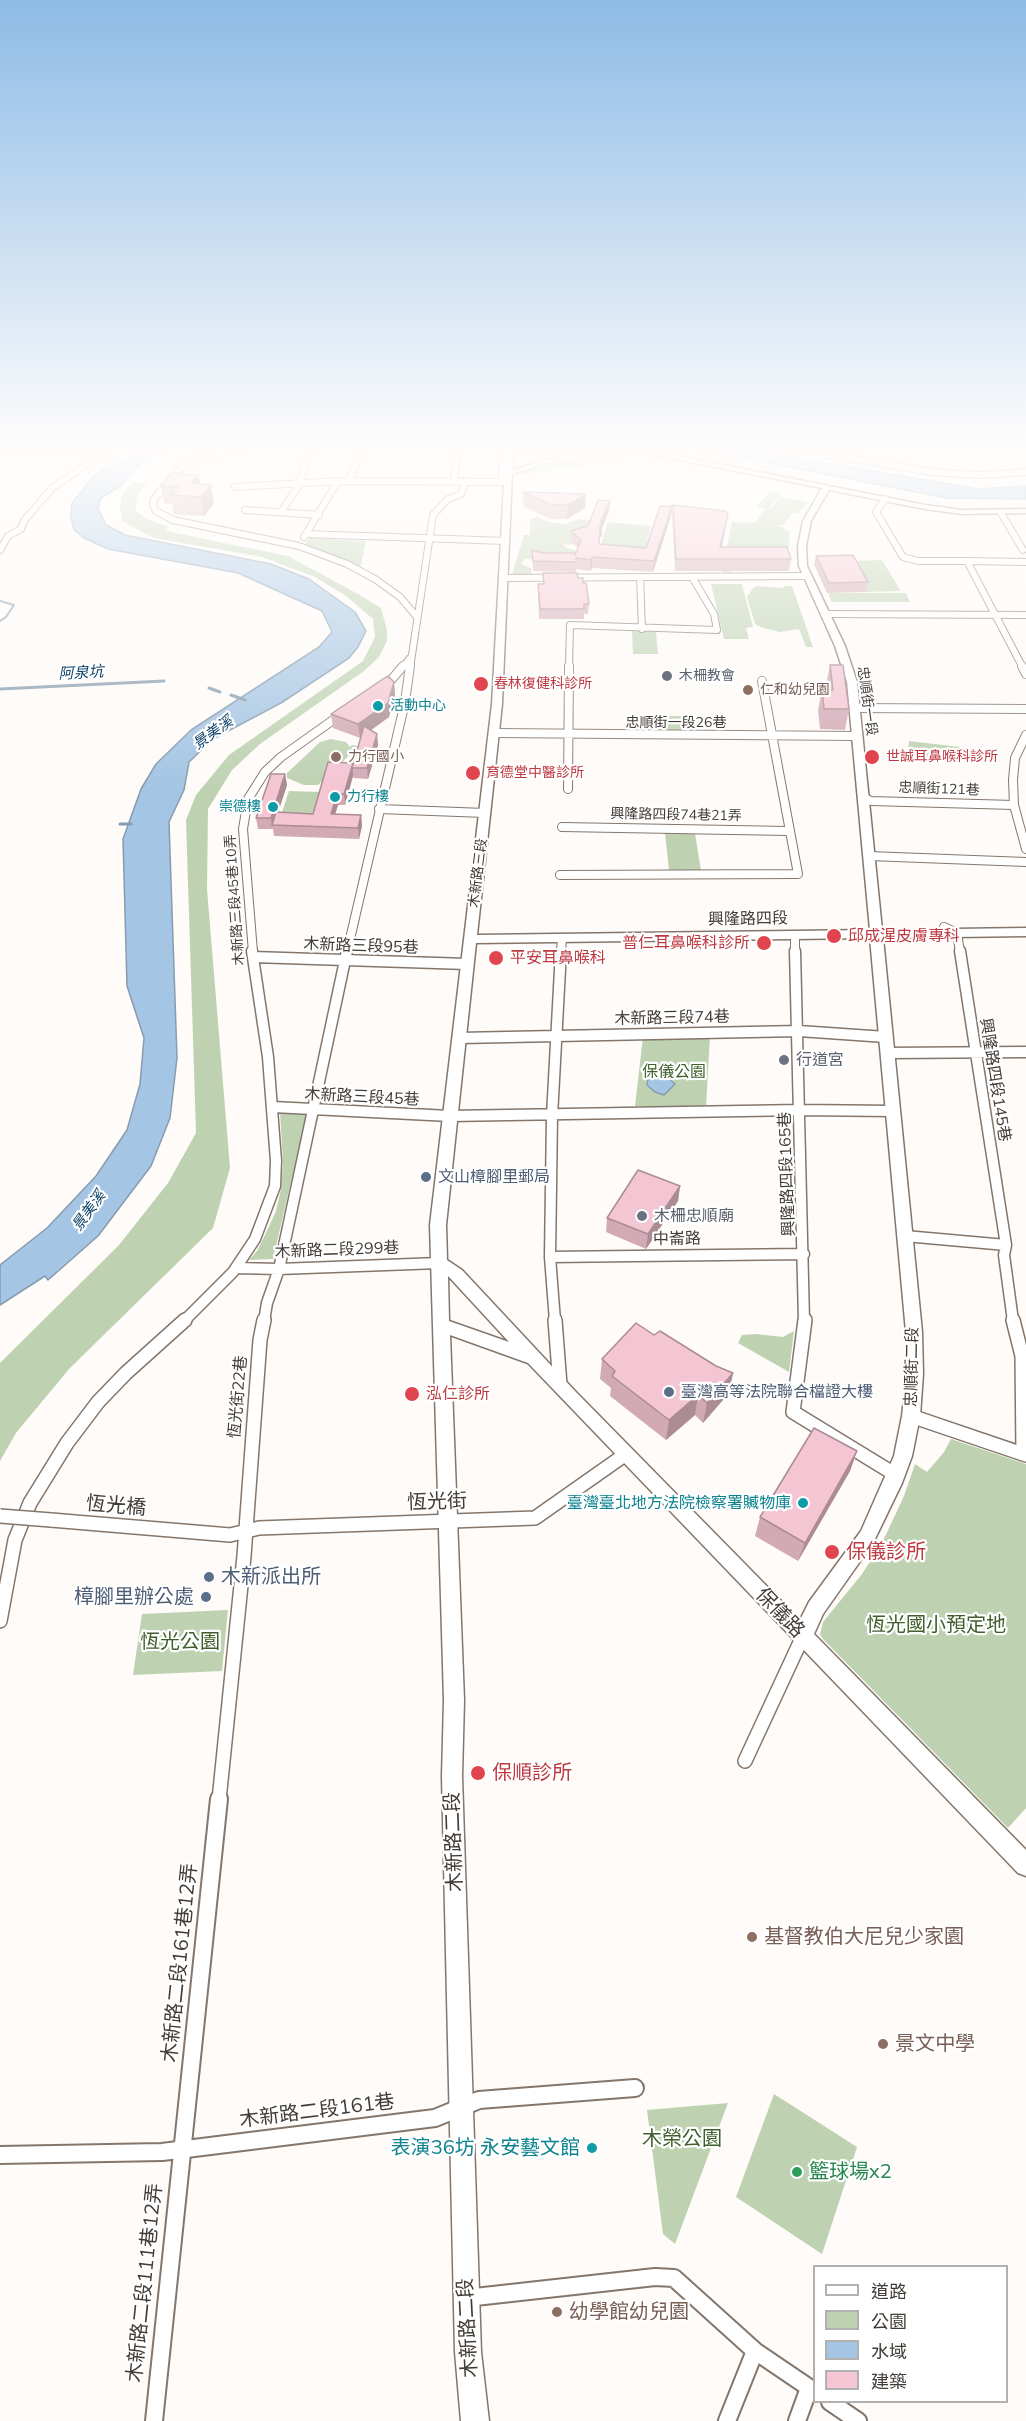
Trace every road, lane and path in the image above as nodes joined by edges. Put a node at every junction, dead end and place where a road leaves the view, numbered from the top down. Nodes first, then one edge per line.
1 (339, 561) edge
2 (425, 561) edge
3 (505, 561) edge
4 (803, 561) edge
5 (968, 561) joint
6 (1026, 562) edge
7 (806, 576) junction
8 (692, 577) junction
9 (504, 578) junction
10 (640, 578) junction
11 (824, 614) junction
12 (995, 615) junction
13 (1026, 615) edge
14 (417, 618) junction
15 (642, 629) junction
16 (410, 657) junction
17 (1026, 674) edge
18 (762, 681) dead end
19 (370, 695) edge
20 (353, 707) edge
21 (855, 708) junction
22 (1026, 709) edge
23 (494, 734) junction
24 (569, 734) junction
25 (772, 736) junction
26 (857, 736) junction
27 (1026, 736) edge
28 (568, 789) dead end
29 (863, 797) junction
30 (1014, 805) junction
31 (379, 809) junction
32 (485, 813) junction
33 (562, 827) dead end
34 (789, 831) junction
35 (1026, 849) edge
36 (868, 856) junction
37 (1026, 862) edge
38 (560, 874) dead end
39 (1026, 926) edge
40 (944, 927) junction
41 (875, 931) junction
42 (1026, 932) edge
43 (957, 933) junction
44 (795, 935) junction
45 (471, 936) junction
46 (562, 938) junction
47 (253, 957) junction
48 (345, 960) junction
49 (467, 964) junction
50 (799, 1031) junction
51 (557, 1036) junction
52 (459, 1038) junction
53 (886, 1045) junction
54 (976, 1052) junction
55 (1026, 1052) edge
56 (273, 1107) junction
57 (314, 1110) junction
58 (800, 1110) junction
59 (893, 1111) junction
60 (450, 1116) junction
61 (552, 1116) junction
62 (905, 1236) junction
63 (1006, 1245) junction
64 (804, 1254) junction
65 (550, 1257) junction
66 (439, 1263) junction
67 (236, 1268) junction
68 (279, 1269) junction
69 (441, 1325) junction
70 (537, 1359) junction
71 (560, 1385) junction
72 (911, 1416) junction
73 (626, 1454) junction
74 (1025, 1454) edge
75 (896, 1475) junction
76 (0, 1516) edge
77 (448, 1521) junction
78 (246, 1531) junction
79 (230, 1535) joint
80 (0, 1621) edge
81 (803, 1636) junction
82 (745, 1761) dead end
83 (221, 1782) joint
84 (1026, 1865) edge
85 (635, 2088) dead end
86 (461, 2109) junction
87 (182, 2149) junction
88 (0, 2155) edge
89 (466, 2298) junction
90 (755, 2350) junction
91 (812, 2389) edge
92 (831, 2403) edge
93 (154, 2421) edge
94 (475, 2421) edge
95 (727, 2421) edge
96 (797, 2421) edge
97 (858, 2421) edge

1 - 14 street
2 - 14 street, 恆光街22巷
3 - 9 main road, 木新路三段
4 - 7 main road, 忠順街一段
5 - 6 street
5 - 12 street
7 - 8 street
7 - 11 main road, 忠順街一段
8 - 10 street
8 - 15 street
9 - 10 street
9 - 23 main road, 木新路三段
10 - 15 street
11 - 12 street
11 - 21 main road, 忠順街一段
12 - 13 street
12 - 17 street
14 - 16 street, 恆光街22巷
15 - 24 street
16 - 19 street
16 - 31 street, 恆光街22巷
18 - 25 street
20 - 47 street, 木新路三段45巷10弄
21 - 22 street
21 - 26 main road, 忠順街一段
23 - 24 street, 忠順街一段26巷
23 - 32 main road, 木新路三段
24 - 25 street, 忠順街一段26巷
24 - 28 street
25 - 26 street, 忠順街一段26巷
25 - 34 street
26 - 29 main road, 忠順街一段
27 - 30 street
29 - 30 street, 忠順街121巷
29 - 36 main road, 忠順街一段
30 - 35 street
31 - 32 street
31 - 48 street, 恆光街22巷
32 - 45 main road, 木新路三段
33 - 34 street, 興隆路四段74巷21弄
34 - 38 street
36 - 37 street
36 - 41 main road, 忠順街一段
39 - 40 main road, 興隆路四段
40 - 41 main road, 興隆路四段
40 - 43 street
41 - 43 main road, 興隆路四段
41 - 44 main road, 興隆路四段
41 - 45 main road, 興隆路四段
41 - 53 main road, 忠順街二段
42 - 43 main road, 興隆路四段
43 - 54 street, 興隆路四段145巷
44 - 46 main road, 興隆路四段
44 - 50 street, 興隆路四段165巷
45 - 46 main road, 興隆路四段
45 - 49 main road, 木新路三段
46 - 51 street
47 - 48 street, 木新路三段95巷
47 - 56 street, 木新路三段45巷10弄
48 - 49 street, 木新路三段95巷
48 - 57 street, 恆光街22巷
49 - 52 main road, 木新路三段
50 - 51 street, 木新路三段74巷
50 - 53 street, 木新路三段74巷
50 - 58 street, 興隆路四段165巷
51 - 52 street, 木新路三段74巷
51 - 61 street
52 - 60 main road, 木新路三段
53 - 54 street, 木新路三段74巷
53 - 59 main road, 忠順街二段
54 - 55 street, 木新路三段74巷
54 - 63 street, 興隆路四段145巷
56 - 57 street, 木新路三段45巷
56 - 67 street, 木新路三段45巷10弄
57 - 60 street, 木新路三段45巷
57 - 68 street, 恆光街22巷
58 - 59 street, 木新路三段45巷
58 - 61 street, 木新路三段45巷
58 - 64 street, 興隆路四段165巷
59 - 62 main road, 忠順街二段
60 - 61 street, 木新路三段45巷
60 - 66 main road, 木新路三段
61 - 65 street
62 - 63 street
62 - 72 main road, 忠順街二段
63 - 74 street, 興隆路四段145巷
64 - 65 street, 中崙路
64 - 75 street, 興隆路四段165巷
65 - 71 street
66 - 68 street, 木新路二段299巷
66 - 69 main road, 木新路二段
66 - 70 main road, 保儀路
67 - 68 street, 木新路二段299巷
67 - 80 street, 木新路三段45巷10弄
68 - 78 street, 恆光街22巷
69 - 70 main road
69 - 77 main road, 木新路二段
70 - 71 main road, 保儀路
71 - 73 main road, 保儀路
72 - 74 street
72 - 75 main road, 忠順街二段
73 - 77 street, 恆光街
73 - 81 main road, 保儀路
75 - 81 main road, 忠順街二段
76 - 79 street, 恆光橋, bridge
77 - 78 street, 恆光街
77 - 86 main road, 木新路二段
78 - 79 street, 恆光街
78 - 83 street, 恆光街22巷
81 - 82 street, 忠順街二段
81 - 84 main road, 保儀路
83 - 87 street, 木新路二段161巷12弄
85 - 86 street, 木新路二段161巷
86 - 87 street, 木新路二段161巷
86 - 89 main road, 木新路二段
87 - 88 street, 木新路二段161巷
87 - 93 street, 木新路二段111巷12弄
89 - 90 street
89 - 94 main road, 木新路二段
90 - 91 street
90 - 95 street
91 - 96 street
92 - 97 street

